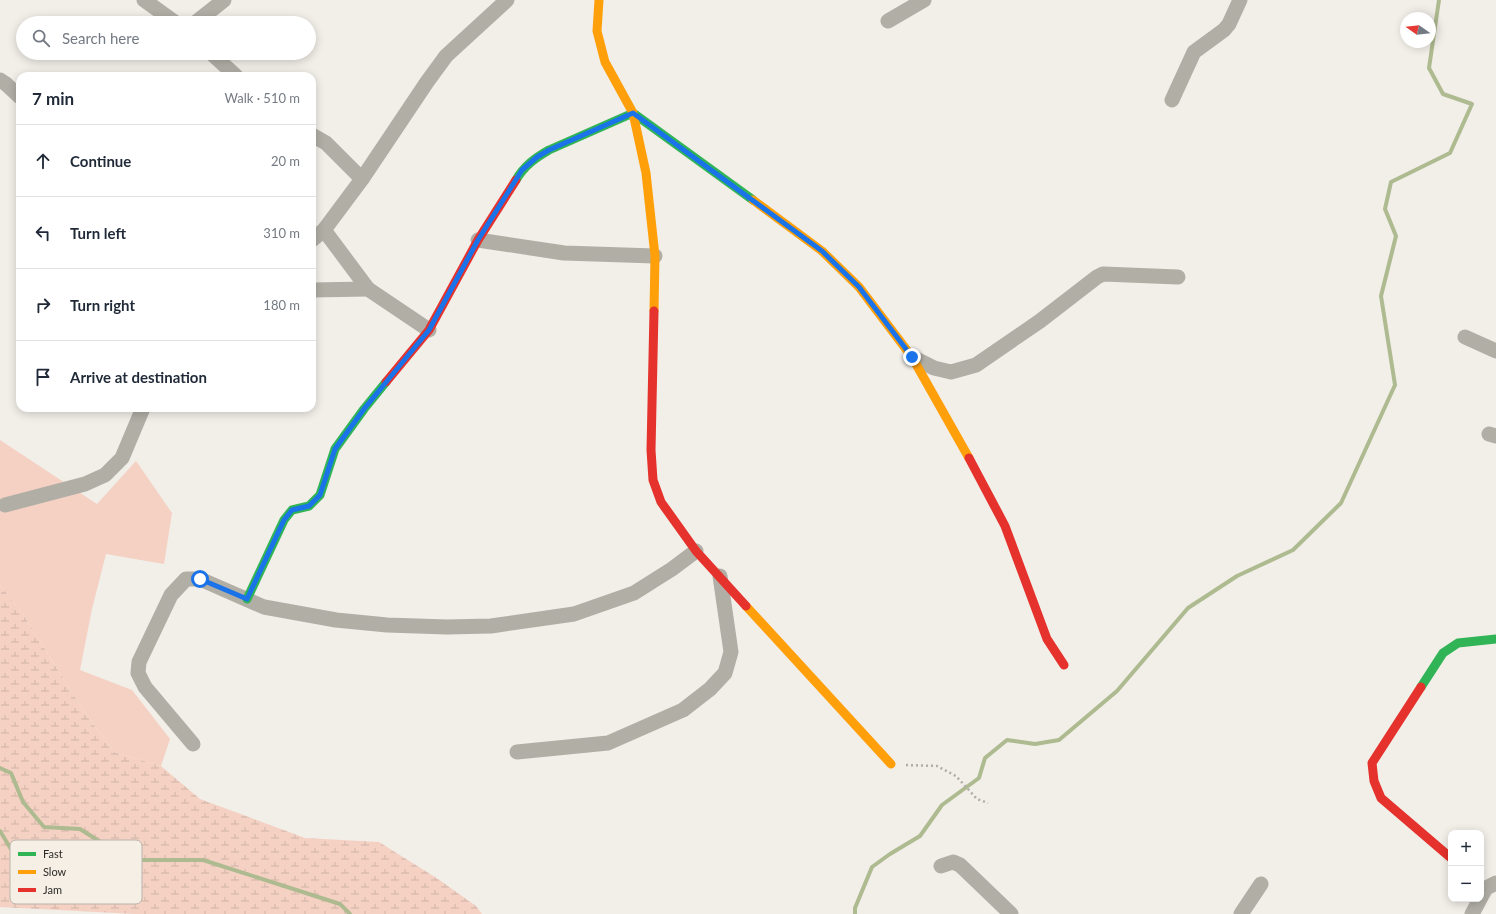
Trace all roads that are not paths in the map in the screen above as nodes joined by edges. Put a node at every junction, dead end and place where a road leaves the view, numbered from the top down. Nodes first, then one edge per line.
1 (144, 0) edge
2 (224, 0) edge
3 (507, 0) edge
4 (599, 0) edge
5 (924, 0) edge
6 (1240, 0) edge
7 (166, 16) edge
8 (204, 16) edge
9 (888, 21) dead end
10 (219, 60) edge
11 (232, 72) edge
12 (0, 80) edge
13 (16, 93) edge
14 (1172, 100) dead end
15 (633, 113) junction
16 (316, 138) edge
17 (362, 179) junction
18 (324, 230) junction
19 (316, 237) edge
20 (478, 240) junction
21 (655, 256) junction
22 (1178, 277) dead end
23 (368, 289) junction
24 (316, 290) edge
25 (429, 330) junction
26 (1465, 336) dead end
27 (1496, 351) edge
28 (912, 357) junction
29 (141, 412) edge
30 (5, 505) dead end
31 (696, 551) junction
32 (720, 575) junction
33 (247, 599) junction
34 (1496, 640) edge
35 (1064, 665) dead end
36 (193, 744) dead end
37 (517, 752) dead end
38 (891, 764) road end
39 (1448, 855) edge
40 (941, 866) dead end
41 (1261, 884) dead end
42 (1485, 890) edge
43 (1011, 914) edge
44 (1241, 914) edge
45 (1472, 914) edge

1 - 7 street
2 - 8 street
3 - 17 street
4 - 15 street
5 - 9 street
6 - 14 street
10 - 11 street
12 - 13 street
15 - 20 street
15 - 21 street
15 - 28 street
16 - 17 street
17 - 18 street
18 - 19 street
18 - 23 street
20 - 21 street
20 - 25 street
21 - 31 street
22 - 28 street
23 - 24 street
23 - 25 street
25 - 33 street
26 - 27 street
28 - 35 street
29 - 30 street
31 - 32 street
31 - 33 street
32 - 37 street
32 - 38 street
33 - 36 street
34 - 39 street
40 - 43 street
41 - 44 street
42 - 45 street

